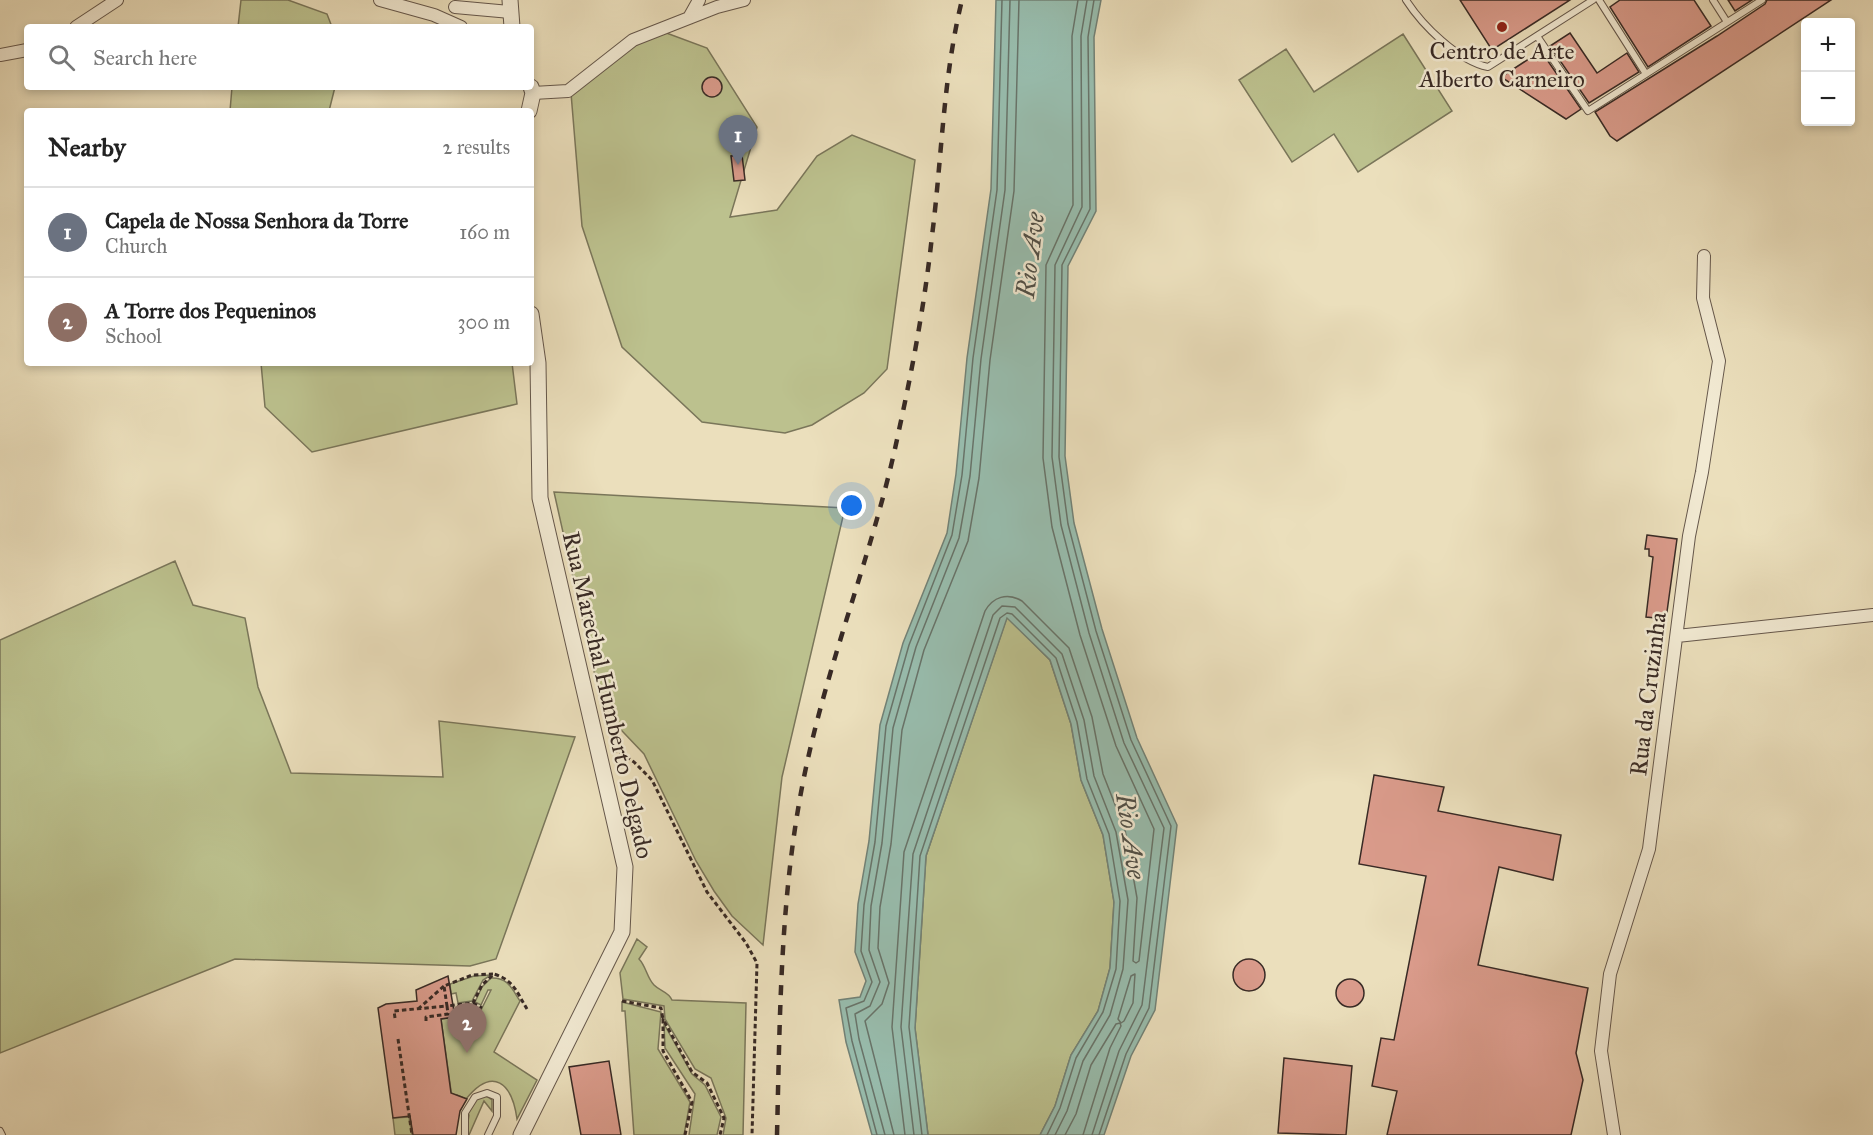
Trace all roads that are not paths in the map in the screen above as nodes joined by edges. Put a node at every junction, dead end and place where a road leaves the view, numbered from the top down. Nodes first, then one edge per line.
1 (117, 0) edge
2 (380, 0) edge
3 (699, 0) edge
4 (744, 0) edge
5 (1406, 0) edge
6 (1593, 0) edge
7 (1599, 0) edge
8 (1713, 0) edge
9 (1762, 0) edge
10 (460, 3) edge
11 (511, 13) edge
12 (434, 15) junction
13 (689, 18) junction
14 (1727, 22) junction
15 (81, 24) edge
16 (454, 24) edge
17 (1537, 36) junction
18 (24, 51) edge
19 (0, 55) edge
20 (1646, 74) junction
21 (532, 90) edge
22 (529, 108) edge
23 (1704, 256) dead end
24 (534, 335) edge
25 (1873, 615) edge
26 (1677, 636) junction
27 (0, 1131) edge
28 (2, 1135) edge
29 (465, 1135) edge
30 (488, 1135) edge
31 (521, 1135) edge
32 (1614, 1135) edge

1 - 15 street
2 - 12 street
3 - 13 street
4 - 13 street
5 - 17 lane
6 - 17 lane
7 - 20 lane
8 - 14 lane
9 - 14 lane
10 - 11 street
10 - 12 street
12 - 16 street
13 - 21 street
14 - 20 lane
17 - 20 lane
18 - 19 street
21 - 22 street
23 - 26 street, Rua da Cruzinha
24 - 31 street, Rua Marechal Humberto Delgado
25 - 26 street
26 - 32 street, Rua da Cruzinha
27 - 28 lane
29 - 30 lane

